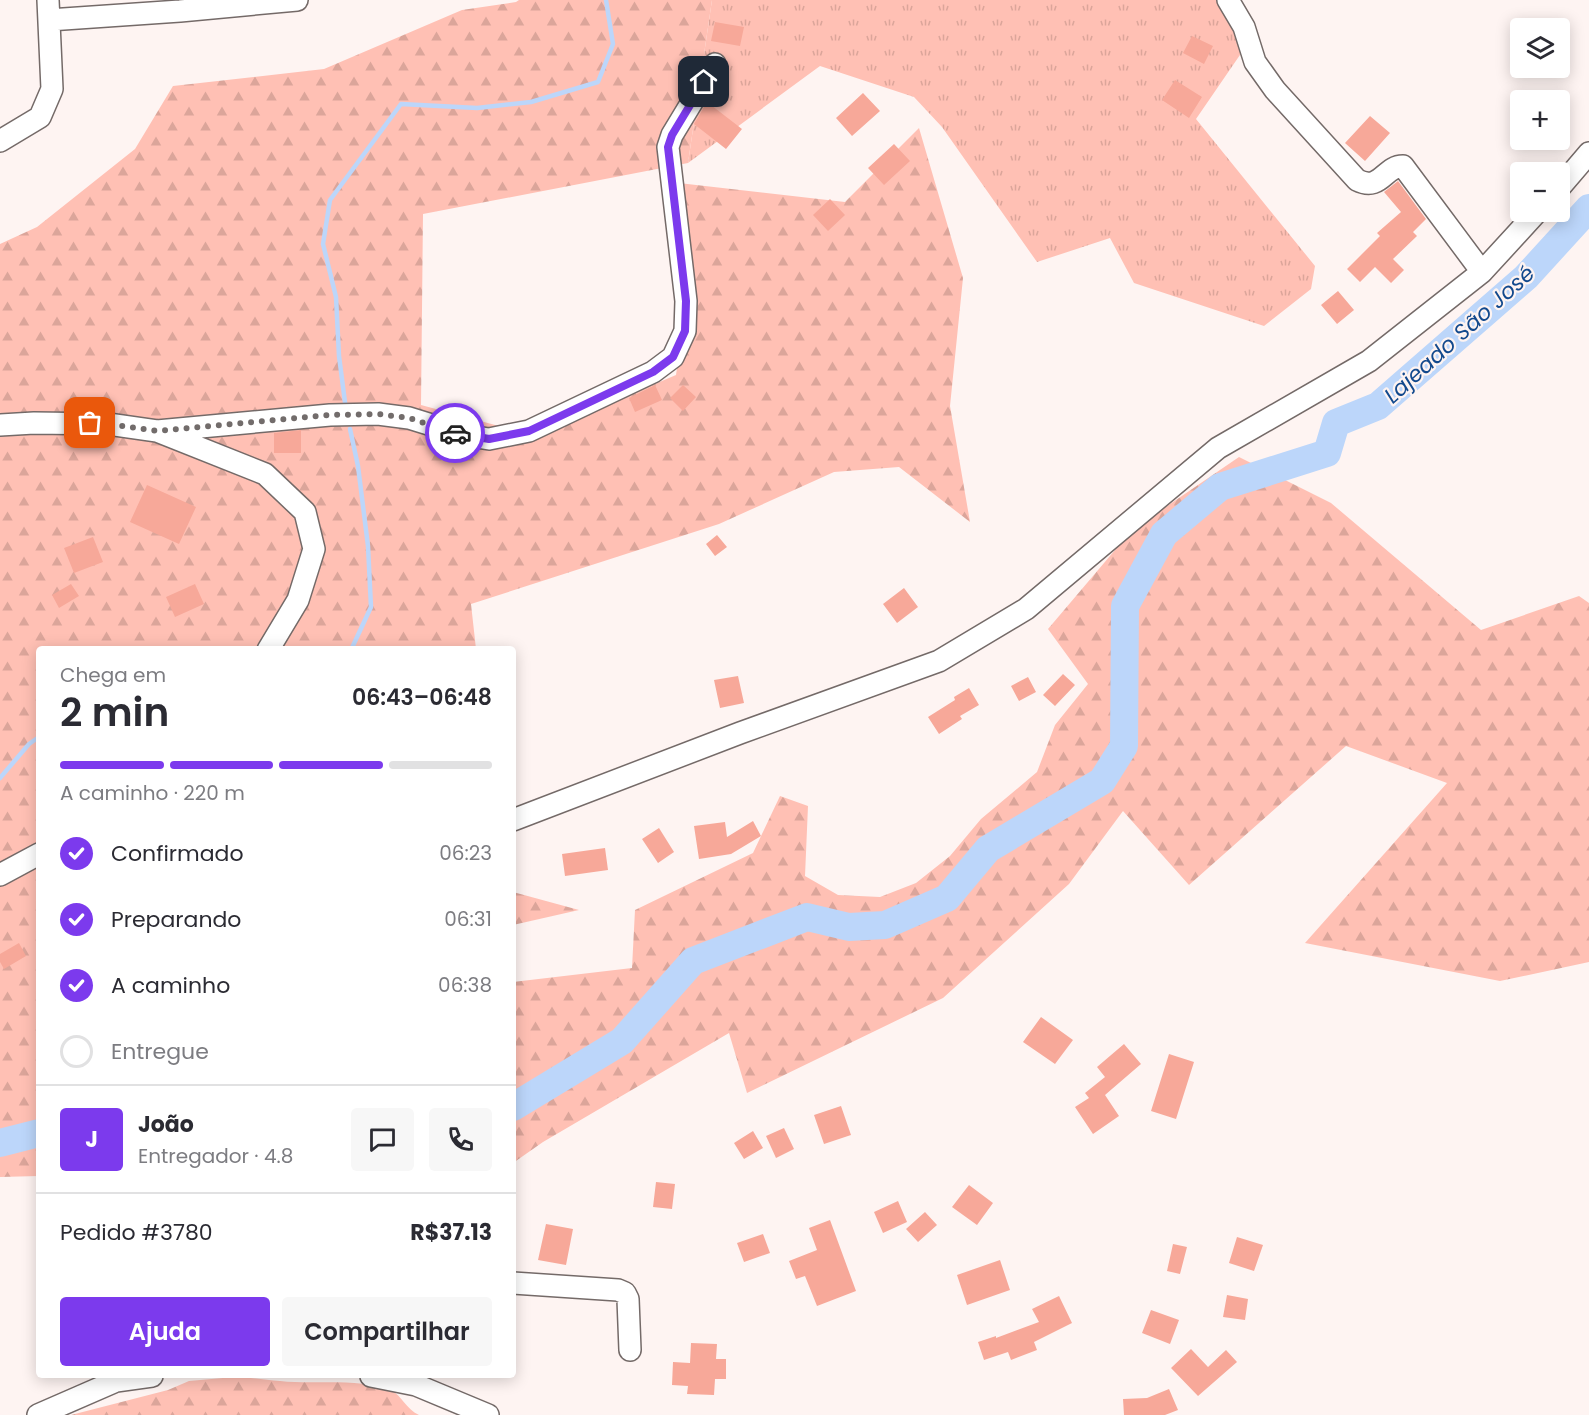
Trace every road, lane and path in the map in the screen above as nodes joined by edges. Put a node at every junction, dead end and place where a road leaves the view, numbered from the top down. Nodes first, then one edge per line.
1 (1228, 0) edge
2 (292, 1) edge
3 (180, 6) edge
4 (48, 10) edge
5 (715, 64) dead end
6 (0, 141) edge
7 (1589, 153) edge
8 (1570, 175) edge
9 (1528, 222) edge
10 (1482, 272) junction
11 (0, 425) edge
12 (157, 431) junction
13 (270, 646) edge
14 (516, 819) edge
15 (36, 856) edge
16 (0, 875) edge
17 (516, 1283) edge
18 (630, 1350) dead end
19 (140, 1378) edge
20 (381, 1378) edge
21 (38, 1415) edge
22 (488, 1415) edge

1 - 10 street
2 - 3 street
3 - 4 street
4 - 6 street
5 - 12 street
7 - 8 street
9 - 10 street
10 - 14 street
11 - 12 street
12 - 13 street
15 - 16 street
17 - 18 street
19 - 21 street
20 - 22 street

